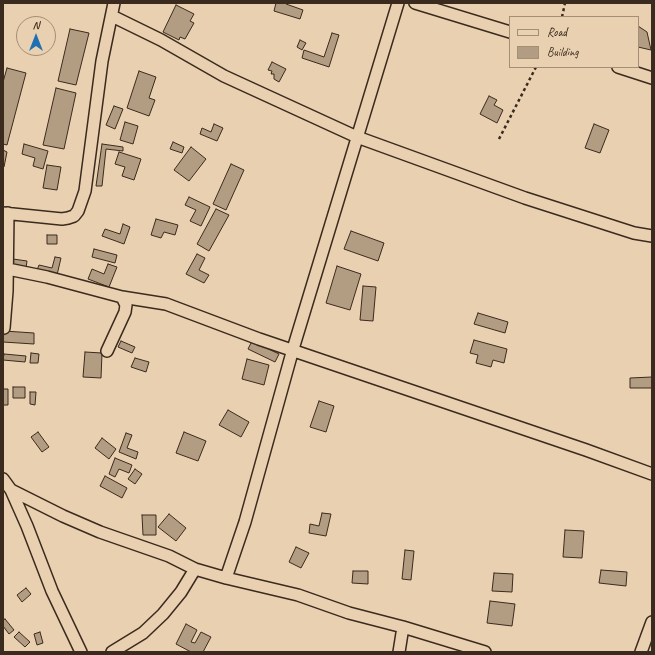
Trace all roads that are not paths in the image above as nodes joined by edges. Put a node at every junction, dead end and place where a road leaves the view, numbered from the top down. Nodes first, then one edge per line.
1 (114, 3) edge
2 (398, 3) edge
3 (415, 3) edge
4 (112, 16) junction
5 (509, 32) edge
6 (621, 68) edge
7 (652, 78) edge
8 (357, 137) junction
9 (6, 213) edge
10 (652, 236) edge
11 (5, 268) edge
12 (122, 297) junction
13 (4, 328) edge
14 (294, 349) junction
15 (107, 350) dead end
16 (652, 474) edge
17 (3, 479) edge
18 (11, 490) junction
19 (195, 569) junction
20 (226, 578) junction
21 (652, 622) edge
22 (403, 627) junction
23 (81, 652) edge
24 (112, 652) edge
25 (399, 652) edge
26 (485, 652) edge
27 (641, 652) edge

1 - 4 street
2 - 8 street
3 - 5 street
4 - 8 street
4 - 9 street
6 - 7 street
8 - 10 street
8 - 14 street
9 - 11 street
11 - 12 street
11 - 13 street
12 - 14 street
12 - 15 street
14 - 16 street
14 - 20 street
17 - 18 street
18 - 19 street
18 - 23 street
19 - 20 street
19 - 24 street
20 - 22 street
21 - 27 street
22 - 25 street
22 - 26 street

